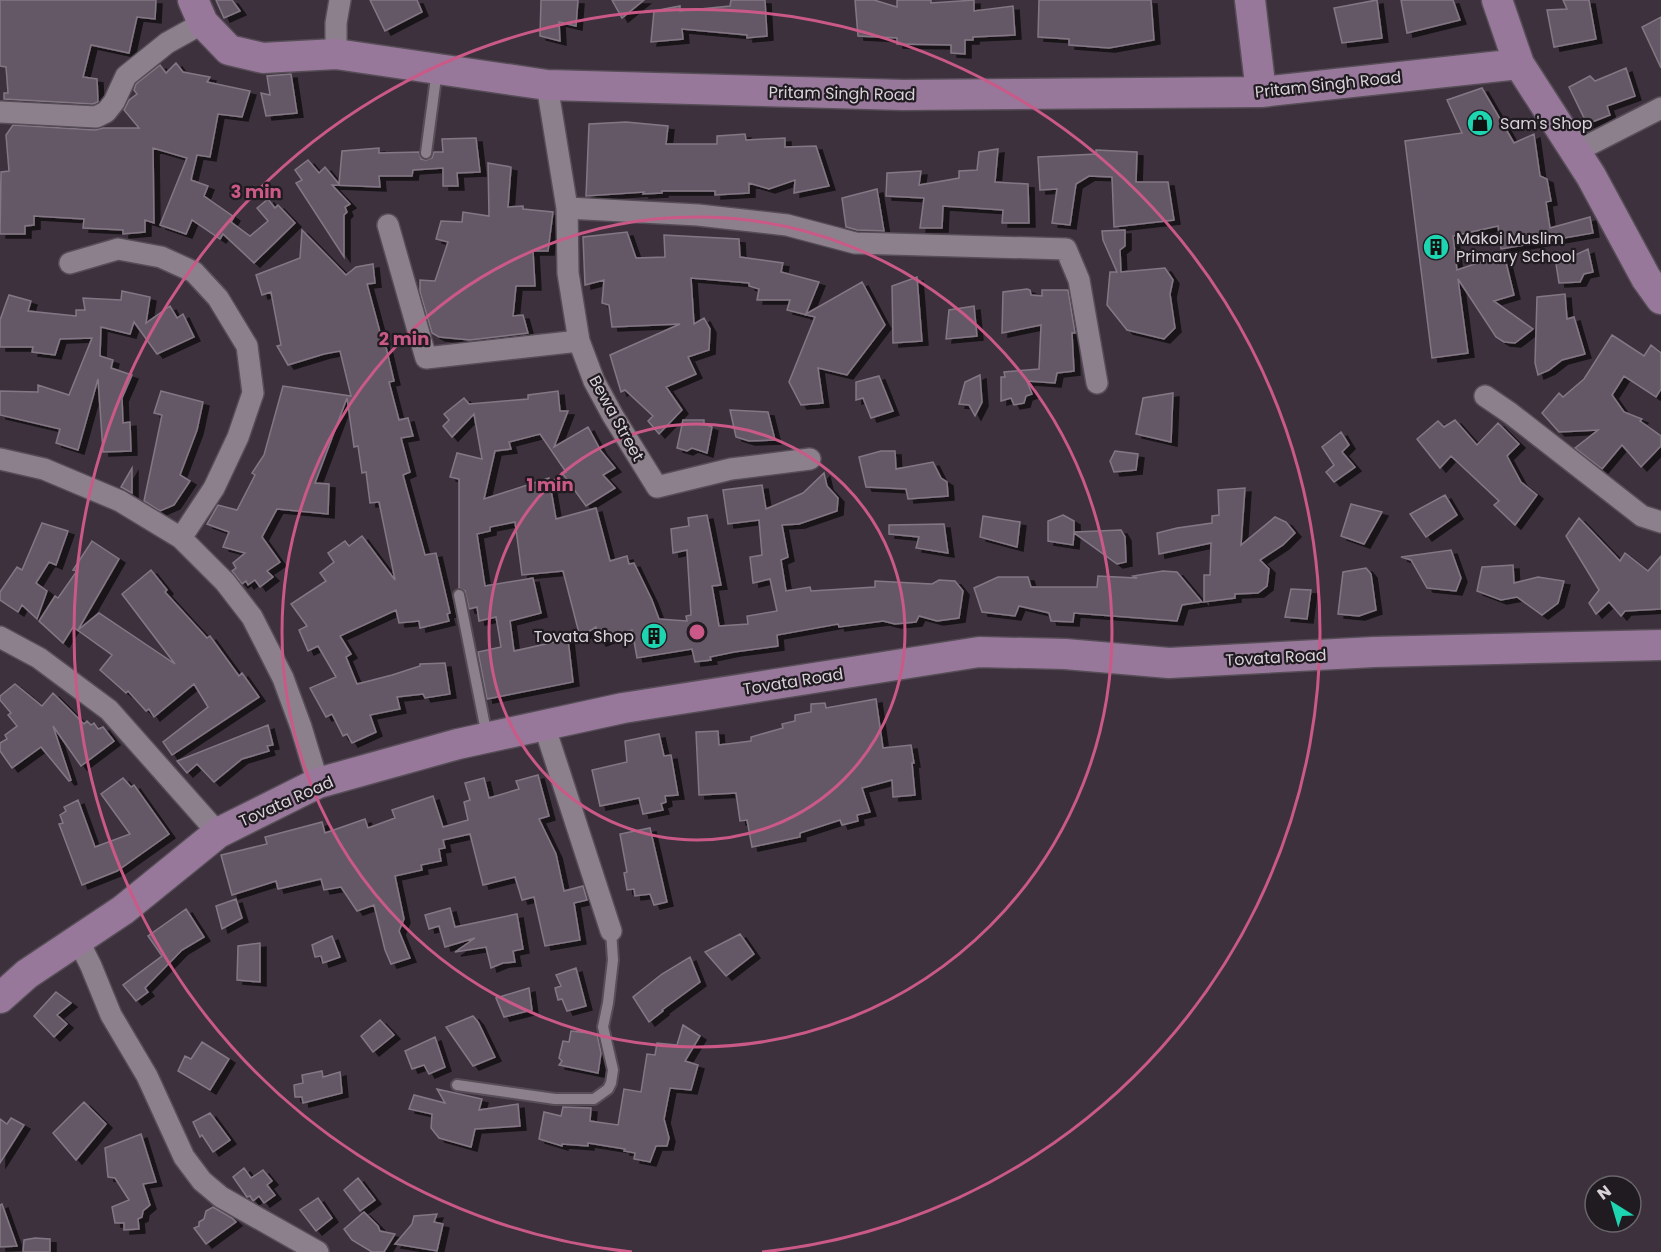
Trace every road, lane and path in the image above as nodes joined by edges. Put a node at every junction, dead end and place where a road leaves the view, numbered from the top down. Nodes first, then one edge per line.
1 (340, 0) edge
2 (1250, 0) edge
3 (1497, 0) edge
4 (198, 11) edge
5 (336, 54) junction
6 (1519, 64) junction
7 (437, 69) junction
8 (547, 85) junction
9 (1261, 92) junction
10 (1661, 108) edge
11 (0, 112) edge
12 (1575, 152) junction
13 (426, 153) dead end
14 (567, 208) junction
15 (388, 225) dead end
16 (70, 263) dead end
17 (1661, 299) edge
18 (579, 341) junction
19 (1097, 383) dead end
20 (1485, 396) dead end
21 (0, 459) edge
22 (810, 459) dead end
23 (1661, 522) edge
24 (181, 538) junction
25 (459, 596) dead end
26 (0, 637) edge
27 (1661, 645) edge
28 (544, 725) junction
29 (488, 738) junction
30 (318, 783) junction
31 (218, 832) junction
32 (611, 931) joint
33 (78, 940) junction
34 (0, 998) edge
35 (457, 1085) dead end
36 (318, 1252) edge

1 - 5 street
2 - 9 street
3 - 6 street
4 - 5 street, Pritam Singh Road
4 - 11 street
5 - 7 street, Pritam Singh Road
6 - 9 street, Pritam Singh Road
6 - 12 street
7 - 8 street, Pritam Singh Road
7 - 13 lane
8 - 9 street, Pritam Singh Road
8 - 14 street, Bewa Street
10 - 12 street
12 - 17 street
14 - 18 street, Bewa Street
14 - 19 street
15 - 18 street
16 - 24 street
18 - 22 street, Bewa Street
20 - 23 street
21 - 24 street
24 - 30 street
25 - 29 lane
26 - 31 street
27 - 28 street, Tovata Road
28 - 29 street, Tovata Road
28 - 32 street
29 - 30 street, Tovata Road
30 - 31 street, Tovata Road
31 - 33 street, Tovata Road
32 - 35 lane
33 - 34 street, Tovata Road
33 - 36 street

